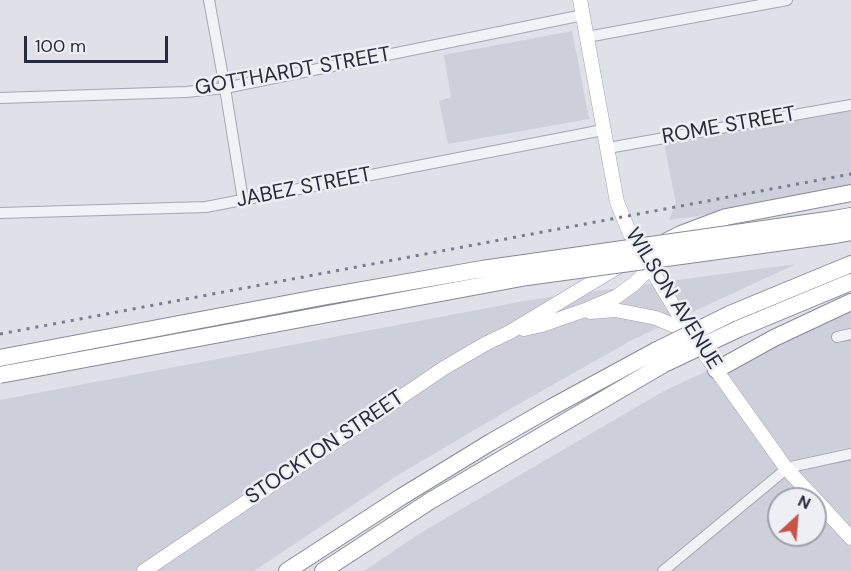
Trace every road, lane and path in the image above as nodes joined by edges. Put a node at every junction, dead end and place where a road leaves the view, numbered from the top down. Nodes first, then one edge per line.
1 (209, 0) edge
2 (580, 0) edge
3 (787, 0) edge
4 (583, 15) junction
5 (587, 37) junction
6 (225, 88) junction
7 (0, 98) edge
8 (851, 105) edge
9 (603, 130) junction
10 (608, 148) junction
11 (851, 193) edge
12 (243, 200) junction
13 (0, 213) edge
14 (843, 225) edge
15 (641, 253) junction
16 (851, 264) edge
17 (650, 268) junction
18 (851, 282) edge
19 (851, 302) edge
20 (576, 313) junction
21 (734, 321) junction
22 (510, 332) junction
23 (690, 332) junction
24 (851, 334) edge
25 (837, 337) dead end
26 (660, 357) junction
27 (0, 358) edge
28 (716, 370) junction
29 (0, 375) edge
30 (851, 454) edge
31 (786, 468) junction
32 (804, 487) edge
33 (827, 512) edge
34 (851, 538) edge
35 (144, 571) edge
36 (287, 571) edge
37 (323, 571) edge
38 (663, 571) edge

1 - 6 street
2 - 4 main road, WILSON AVENUE
3 - 5 street
4 - 5 main road, WILSON AVENUE
4 - 6 street, GOTTHARDT STREET
5 - 9 main road, WILSON AVENUE
6 - 7 street, GOTTHARDT STREET
6 - 12 street
8 - 10 street, ROME STREET
9 - 10 main road, WILSON AVENUE
9 - 12 street, JABEZ STREET
10 - 15 main road, WILSON AVENUE
11 - 15 highway
12 - 13 street, JABEZ STREET
14 - 27 highway, bridge
14 - 29 highway, bridge
15 - 17 main road, WILSON AVENUE
15 - 22 main road, STOCKTON STREET
16 - 21 highway
17 - 20 main road, STOCKTON STREET
17 - 23 main road, WILSON AVENUE
18 - 21 highway
19 - 28 highway
20 - 22 main road, STOCKTON STREET
20 - 23 main road
21 - 26 highway, bridge
22 - 35 main road, STOCKTON STREET
23 - 28 main road, WILSON AVENUE
24 - 25 street
26 - 36 highway
26 - 37 highway
28 - 31 main road, WILSON AVENUE
30 - 31 street
31 - 32 main road, WILSON AVENUE
31 - 38 street
33 - 34 main road, WILSON AVENUE

